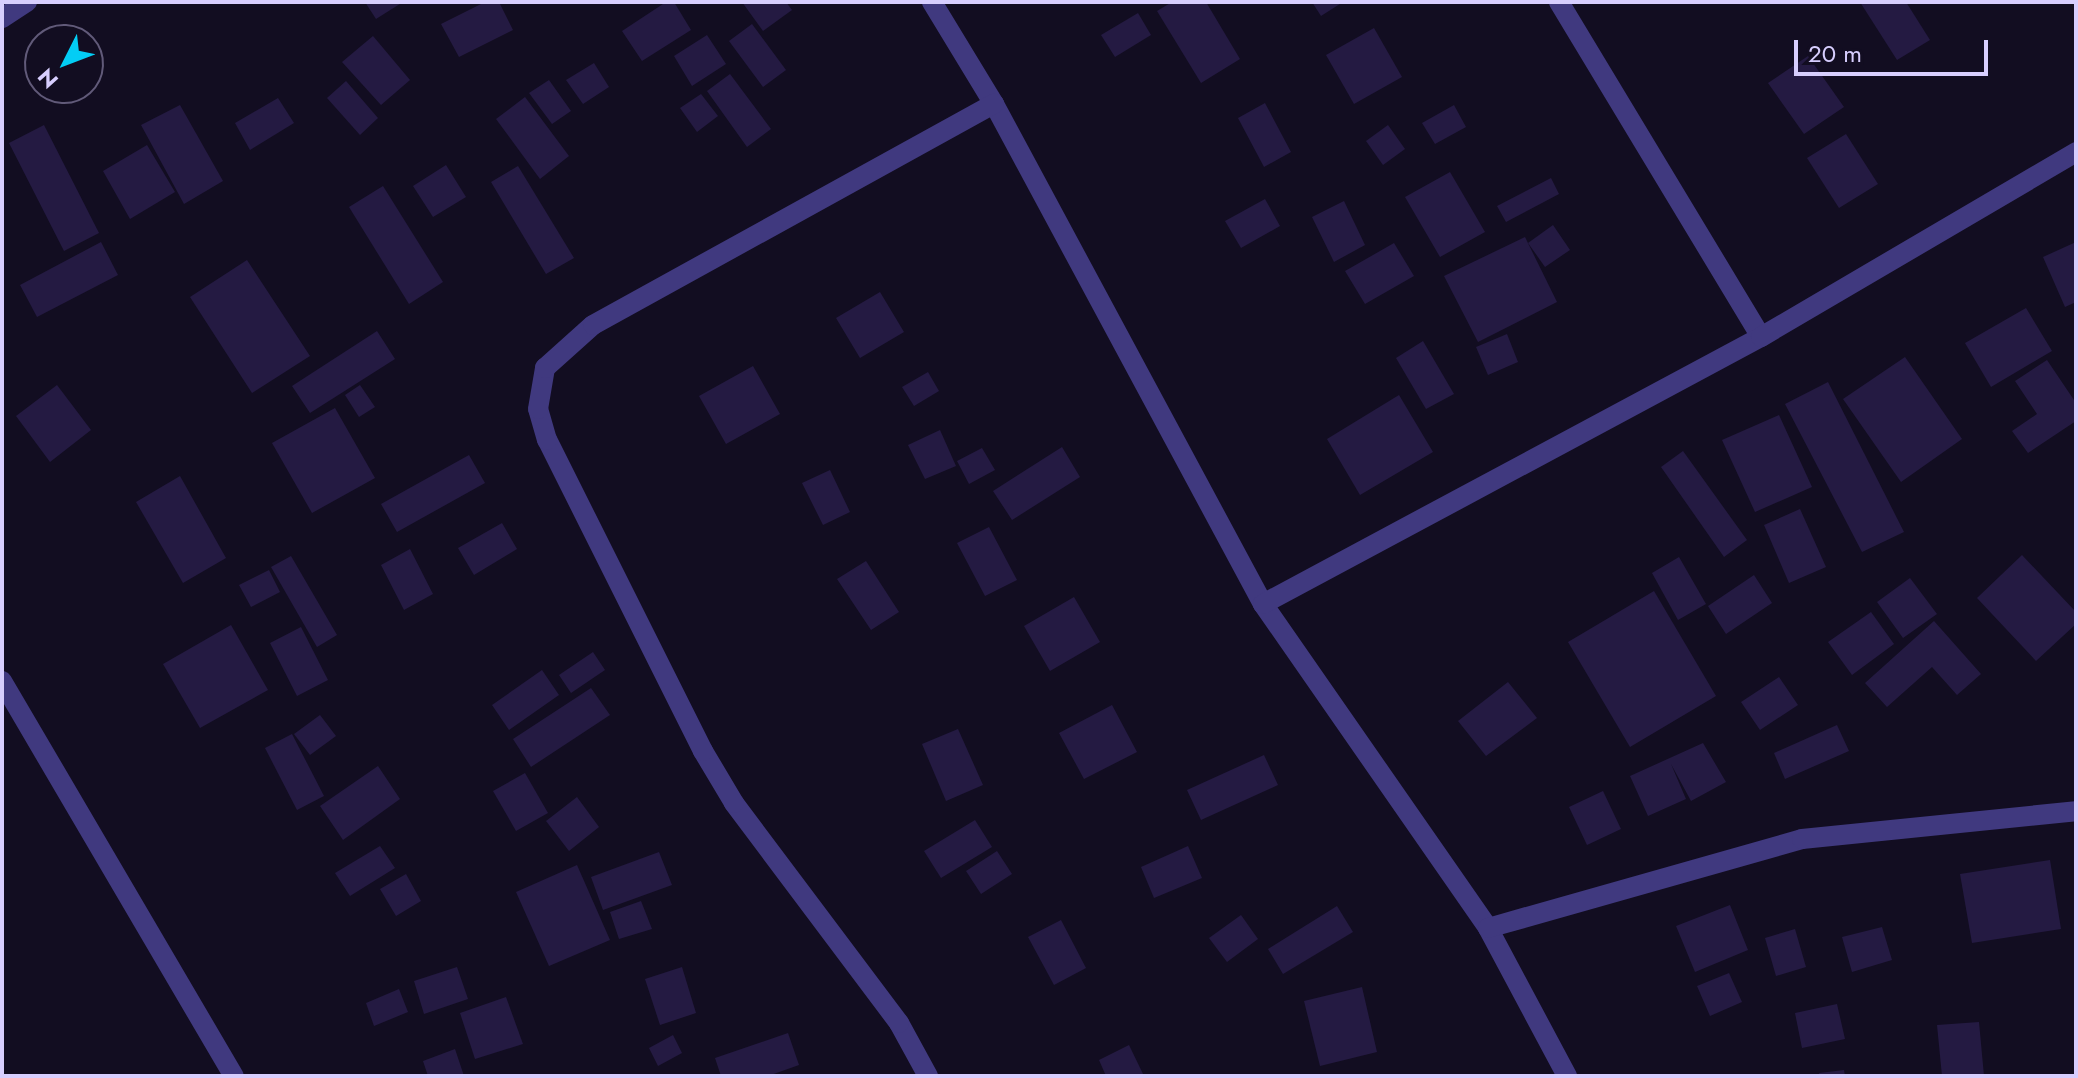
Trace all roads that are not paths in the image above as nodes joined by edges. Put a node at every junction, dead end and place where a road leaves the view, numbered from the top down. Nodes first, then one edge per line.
1 (27, 2) edge
2 (932, 2) edge
3 (1559, 2) edge
4 (2, 18) edge
5 (994, 104) junction
6 (2076, 152) edge
7 (1761, 337) junction
8 (1263, 604) junction
9 (2, 681) edge
10 (2076, 811) edge
11 (1488, 928) junction
12 (234, 1076) edge
13 (928, 1076) edge
14 (1567, 1076) edge

1 - 4 street
2 - 5 street
3 - 7 street
5 - 8 street
5 - 13 street
6 - 7 street
7 - 8 street
8 - 11 street
9 - 12 street
10 - 11 street
11 - 14 street

